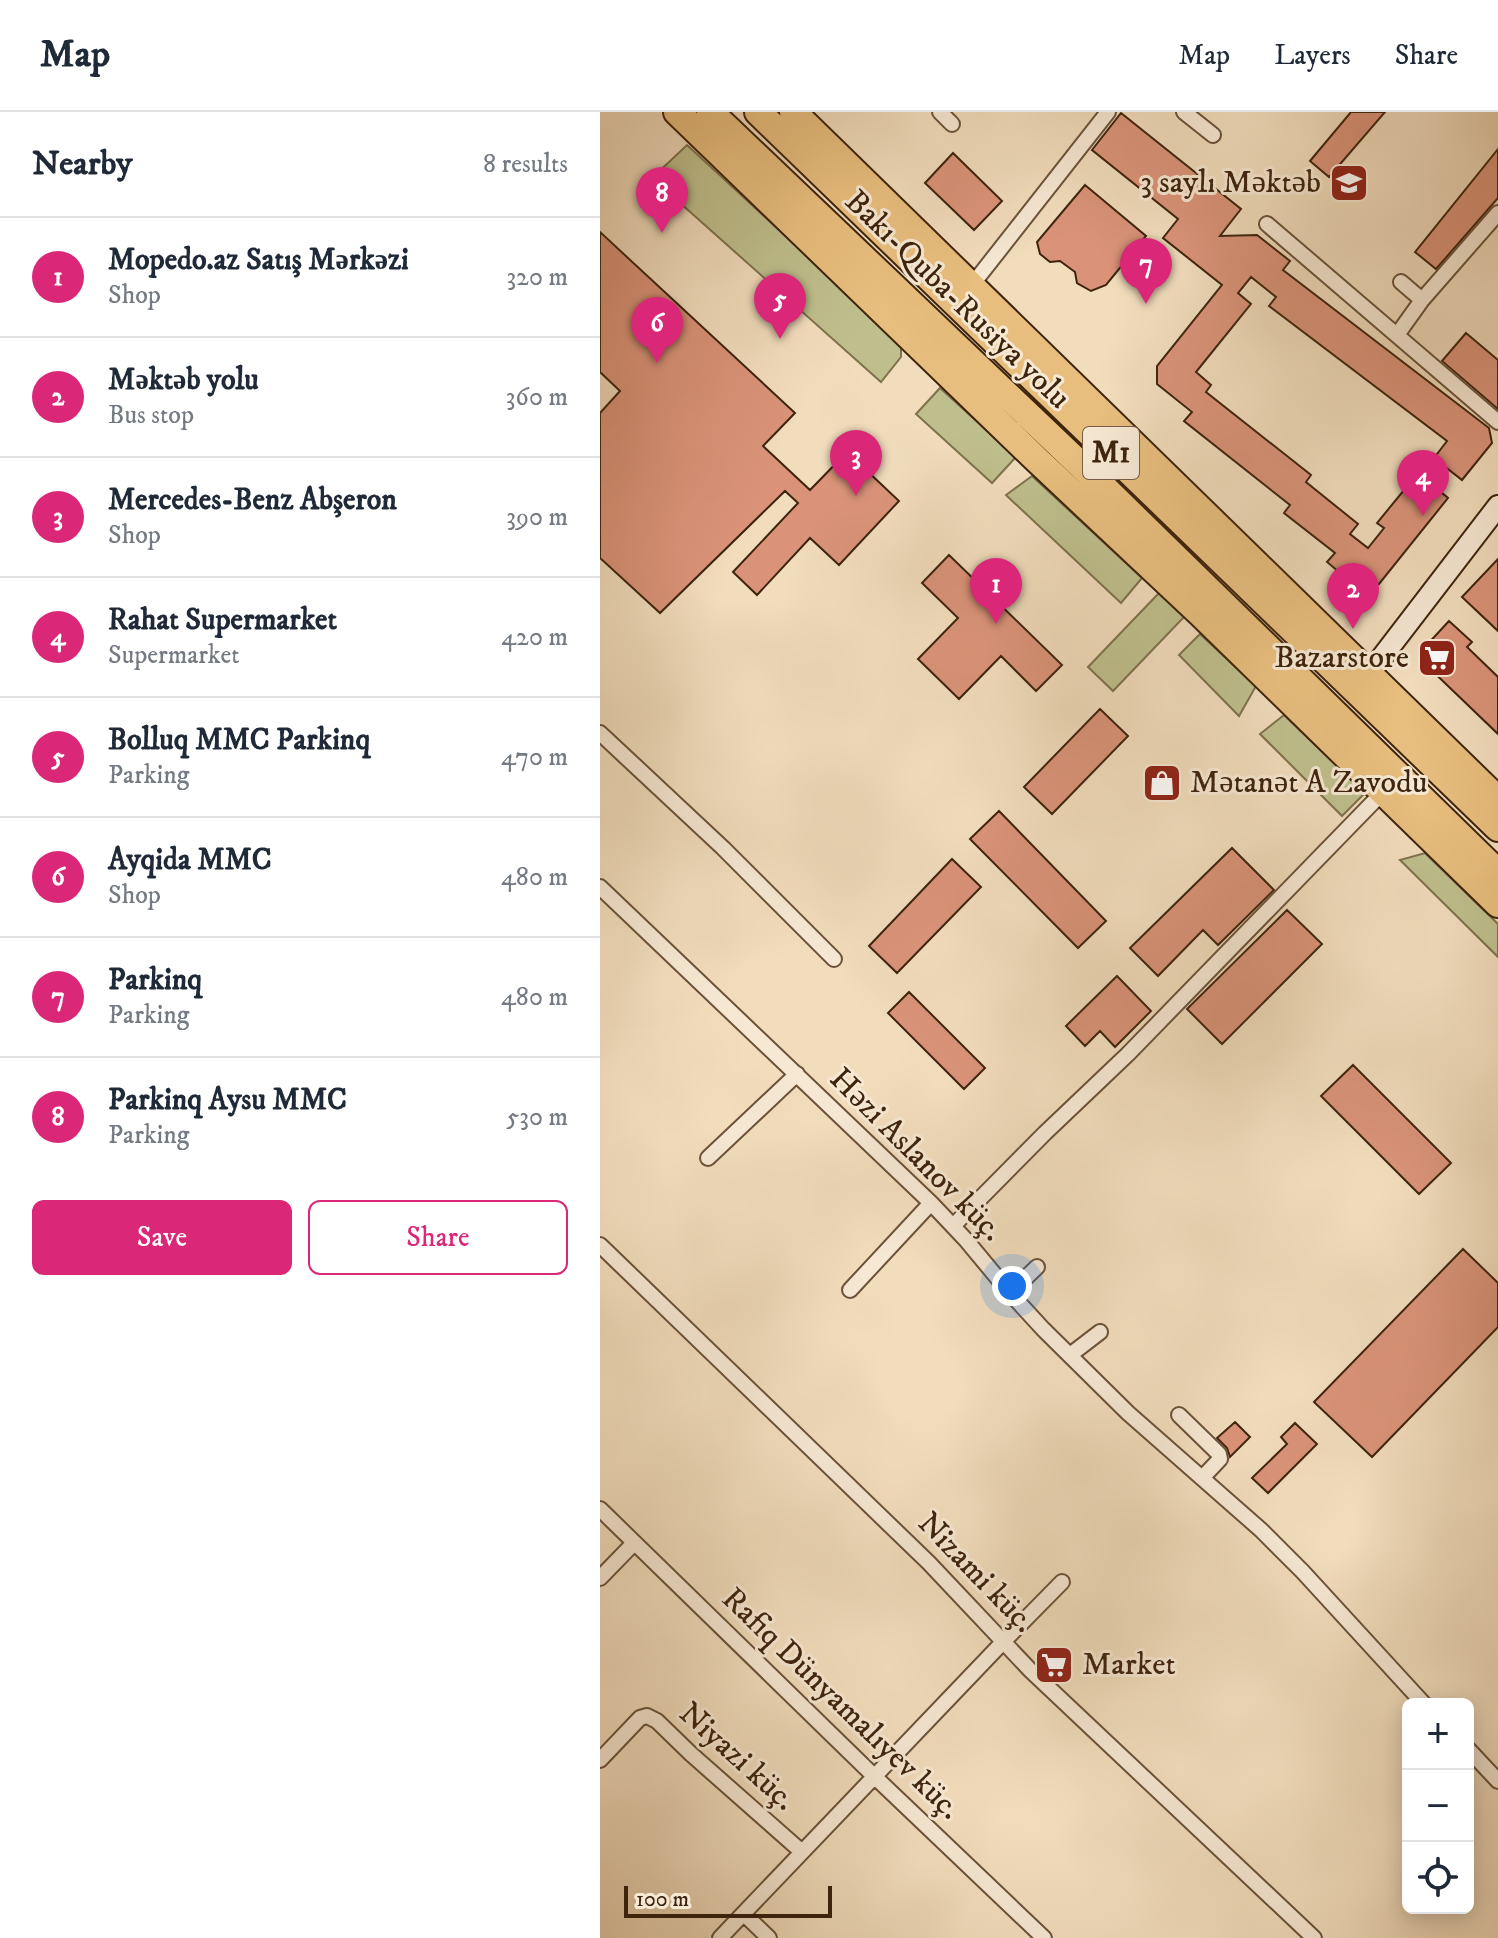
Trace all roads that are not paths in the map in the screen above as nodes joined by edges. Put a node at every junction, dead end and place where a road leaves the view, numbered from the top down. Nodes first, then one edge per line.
1 (677, 112) edge
2 (710, 112) edge
3 (758, 112) edge
4 (793, 112) edge
5 (940, 112) edge
6 (1108, 112) edge
7 (1184, 112) edge
8 (952, 124) dead end
9 (1213, 135) dead end
10 (1498, 213) edge
11 (1267, 224) dead end
12 (1401, 282) dead end
13 (972, 285) junction
14 (1422, 300) junction
15 (1397, 335) junction
16 (957, 347) junction
17 (1498, 422) edge
18 (1036, 459) junction
19 (1498, 506) edge
20 (1369, 674) junction
21 (600, 733) edge
22 (1383, 792) junction
23 (1498, 800) edge
24 (1498, 828) edge
25 (1498, 873) edge
26 (600, 887) edge
27 (1498, 904) edge
28 (834, 959) dead end
29 (797, 1074) junction
30 (708, 1158) dead end
31 (931, 1203) junction
32 (953, 1226) junction
33 (600, 1245) edge
34 (1037, 1267) dead end
35 (850, 1290) dead end
36 (1010, 1293) junction
37 (1100, 1332) dead end
38 (1070, 1355) junction
39 (1179, 1415) dead end
40 (1203, 1477) junction
41 (600, 1509) edge
42 (634, 1543) junction
43 (600, 1578) edge
44 (1062, 1582) dead end
45 (1003, 1642) junction
46 (1418, 1698) edge
47 (1474, 1755) edge
48 (600, 1760) edge
49 (875, 1777) junction
50 (1498, 1781) edge
51 (802, 1852) junction
52 (744, 1914) junction
53 (720, 1938) edge
54 (769, 1938) edge
55 (1044, 1938) edge
56 (1314, 1938) edge

1 - 18 highway
2 - 16 highway, Bakı-Quba-Rusiya yolu / M1
3 - 24 highway, Bakı-Quba-Rusiya yolu / M1
4 - 13 highway
5 - 8 street
6 - 13 street
7 - 9 street
10 - 14 street
11 - 15 street
12 - 14 street
13 - 20 highway
14 - 15 street
15 - 17 street
16 - 18 highway
16 - 25 highway, Bakı-Quba-Rusiya yolu / M1
18 - 22 highway
19 - 20 street
20 - 23 highway
21 - 28 street
22 - 27 highway
22 - 32 street
26 - 29 street, Həzi Aslanov küç.
29 - 30 street
29 - 31 street, Həzi Aslanov küç.
31 - 32 street, Həzi Aslanov küç.
31 - 35 street
32 - 36 street, Həzi Aslanov küç.
33 - 45 street, Nizami küç.
34 - 36 street
36 - 38 street, Həzi Aslanov küç.
37 - 38 street
38 - 40 street, Həzi Aslanov küç.
39 - 40 street
40 - 46 street, Həzi Aslanov küç.
41 - 42 street, Rafiq Dünyamalıyev küç.
42 - 43 street
42 - 49 street, Rafiq Dünyamalıyev küç.
44 - 45 street
45 - 49 street
45 - 56 street, Nizami küç.
47 - 50 street
48 - 51 street, Niyazi küç.
49 - 51 street
49 - 55 street, Rafiq Dünyamalıyev küç.
51 - 52 street
52 - 53 street
52 - 54 street

